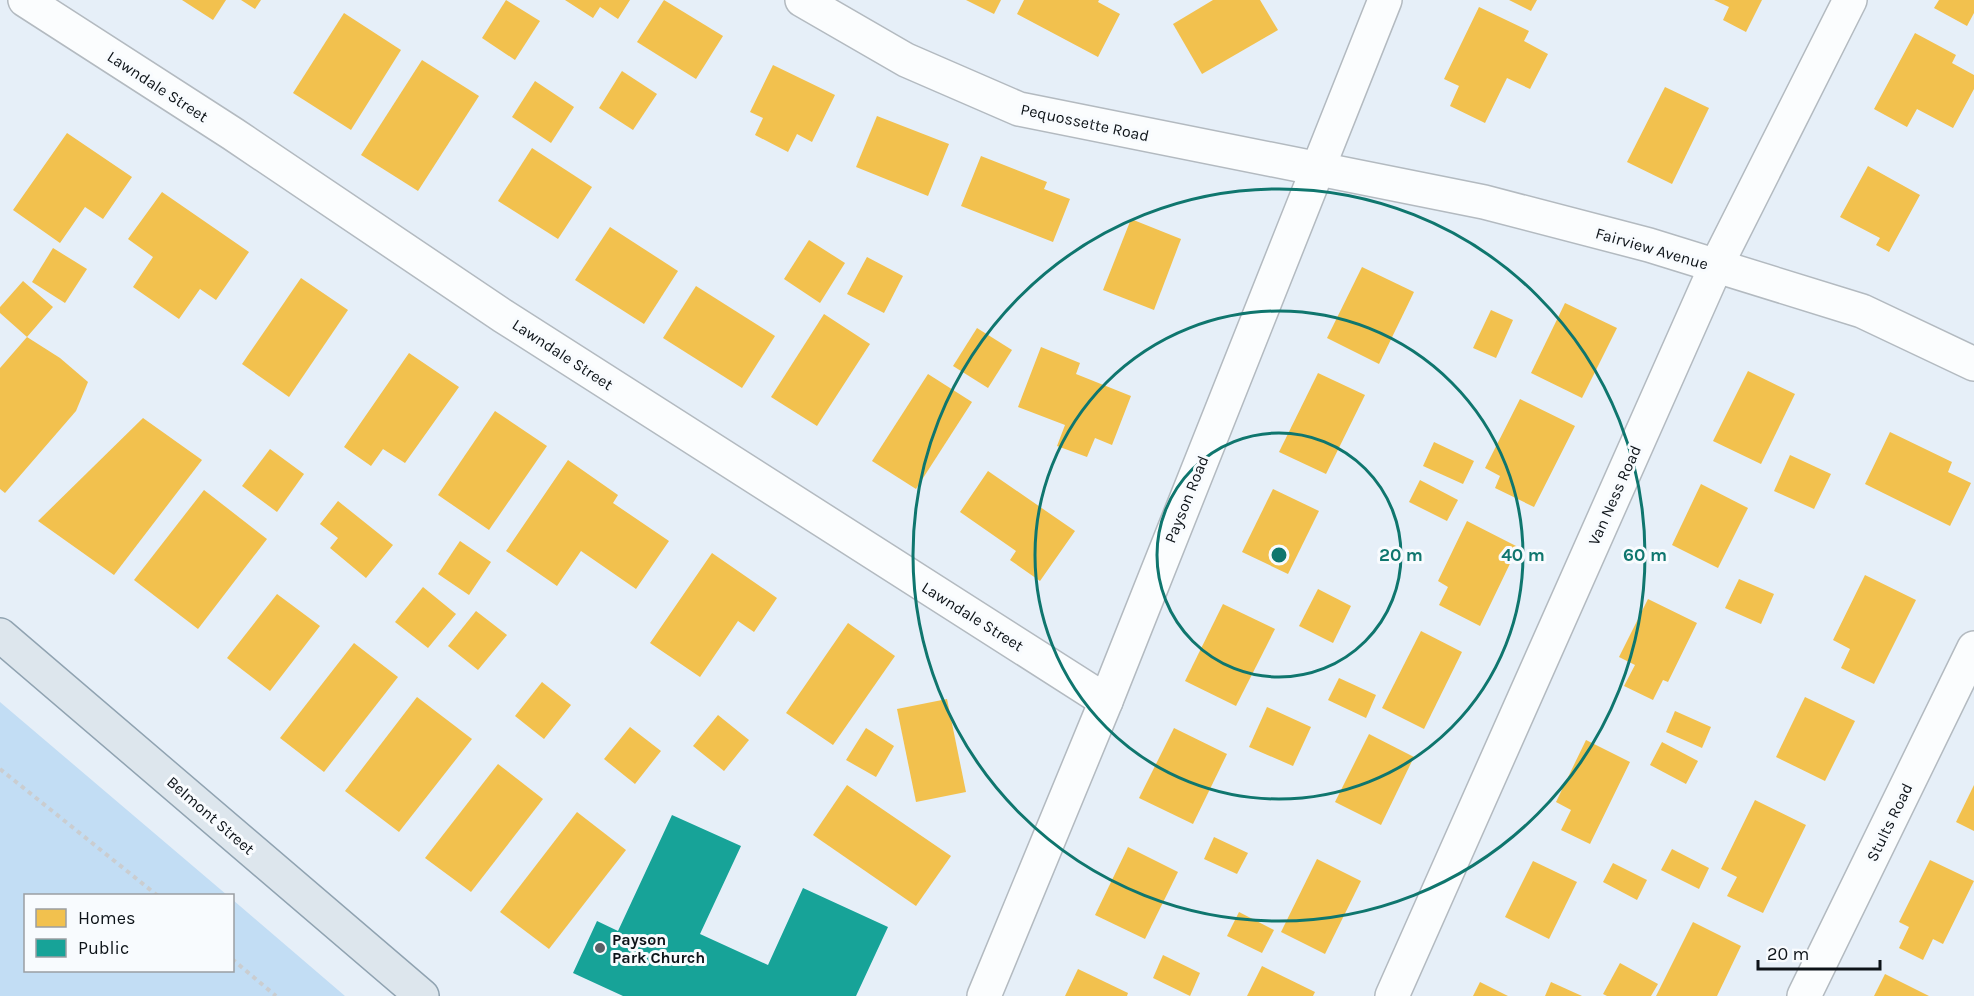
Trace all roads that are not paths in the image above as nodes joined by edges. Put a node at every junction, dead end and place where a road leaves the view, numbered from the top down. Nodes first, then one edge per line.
1 (25, 0) edge
2 (802, 0) edge
3 (1385, 0) edge
4 (1850, 0) edge
5 (1319, 167) junction
6 (1716, 266) junction
7 (1974, 364) edge
8 (0, 635) edge
9 (1974, 648) edge
10 (1106, 701) junction
11 (422, 996) edge
12 (984, 996) edge
13 (1392, 996) edge
14 (1804, 996) edge

1 - 10 street, Lawndale Street
2 - 5 street, Pequossette Road
3 - 5 street, Payson Road
4 - 6 street, Van Ness Road
5 - 6 street, Fairview Avenue
5 - 10 street, Payson Road
6 - 7 street, Fairview Avenue
6 - 13 street, Van Ness Road
8 - 11 main road, Belmont Street
9 - 14 street, Stults Road
10 - 12 street, Payson Road

